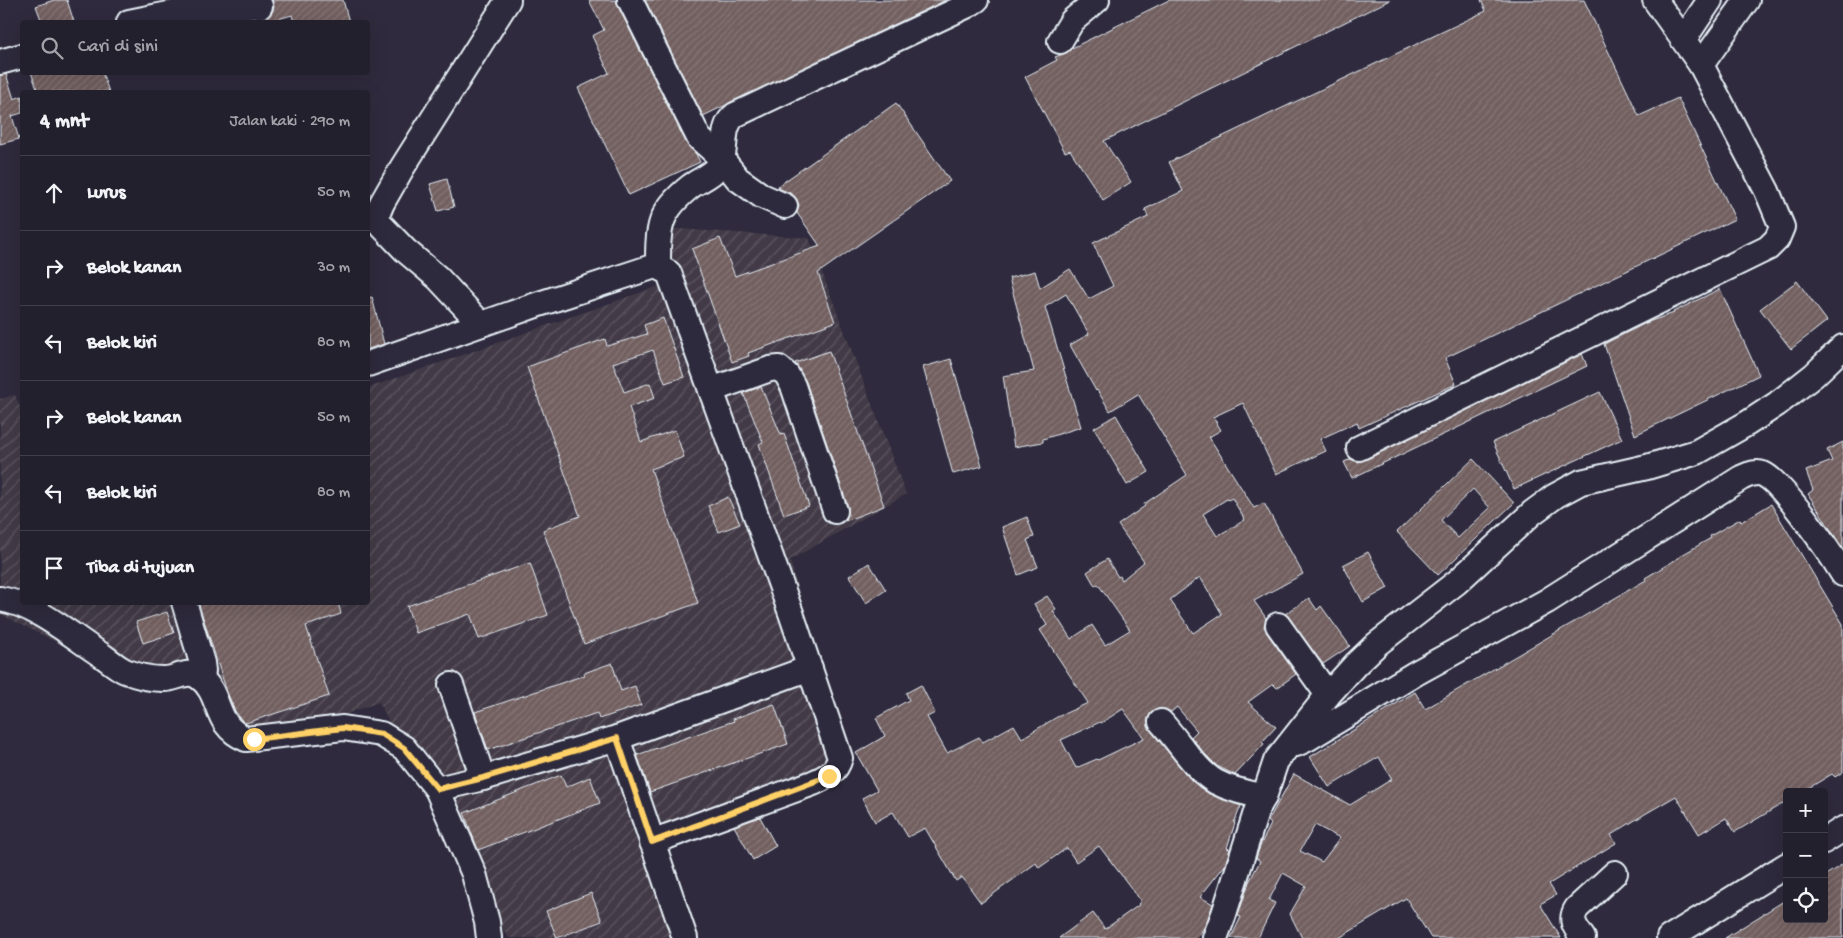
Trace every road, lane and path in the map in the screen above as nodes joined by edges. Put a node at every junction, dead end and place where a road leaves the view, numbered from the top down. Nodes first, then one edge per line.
1 (508, 0) edge
2 (630, 0) edge
3 (976, 0) edge
4 (1097, 0) edge
5 (1655, 0) edge
6 (1710, 0) edge
7 (1747, 0) edge
8 (260, 6) dead end
9 (140, 20) edge
10 (1684, 39) junction
11 (1060, 41) dead end
12 (20, 57) edge
13 (0, 62) edge
14 (1701, 65) junction
15 (722, 159) junction
16 (785, 206) dead end
17 (658, 267) junction
18 (481, 324) junction
19 (1843, 347) edge
20 (370, 363) edge
21 (711, 390) junction
22 (1359, 448) dead end
23 (834, 510) dead end
24 (1843, 574) edge
25 (0, 599) edge
26 (185, 605) edge
27 (1278, 624) dead end
28 (810, 668) junction
29 (199, 677) junction
30 (451, 685) dead end
31 (1328, 695) junction
32 (1161, 722) dead end
33 (617, 738) junction
34 (1285, 749) junction
35 (483, 778) junction
36 (438, 789) junction
37 (1264, 797) junction
38 (1843, 829) edge
39 (1828, 838) edge
40 (652, 842) junction
41 (1783, 868) edge
42 (1615, 873) dead end
43 (479, 897) junction
44 (1696, 931) edge
45 (489, 938) edge
46 (505, 938) edge
47 (685, 938) edge
48 (1214, 938) edge
49 (1583, 938) edge
50 (1670, 938) edge

1 - 18 street
2 - 15 street
3 - 15 street
4 - 11 street
5 - 10 street
6 - 10 street
7 - 14 street
8 - 9 street
10 - 14 street
12 - 13 street
14 - 22 street
15 - 16 street
15 - 17 street
17 - 18 street
17 - 21 street
18 - 20 street
19 - 31 street
21 - 23 street
21 - 28 street
24 - 34 street
25 - 29 street
26 - 29 street
27 - 31 street
28 - 33 street
28 - 40 street
29 - 36 street
30 - 35 street
31 - 34 street
32 - 37 street
33 - 35 street
33 - 40 street
34 - 37 street
35 - 36 street
36 - 43 street
37 - 48 street
38 - 39 street
40 - 47 street
41 - 44 street
42 - 49 street
43 - 45 street
43 - 46 street
44 - 50 street

